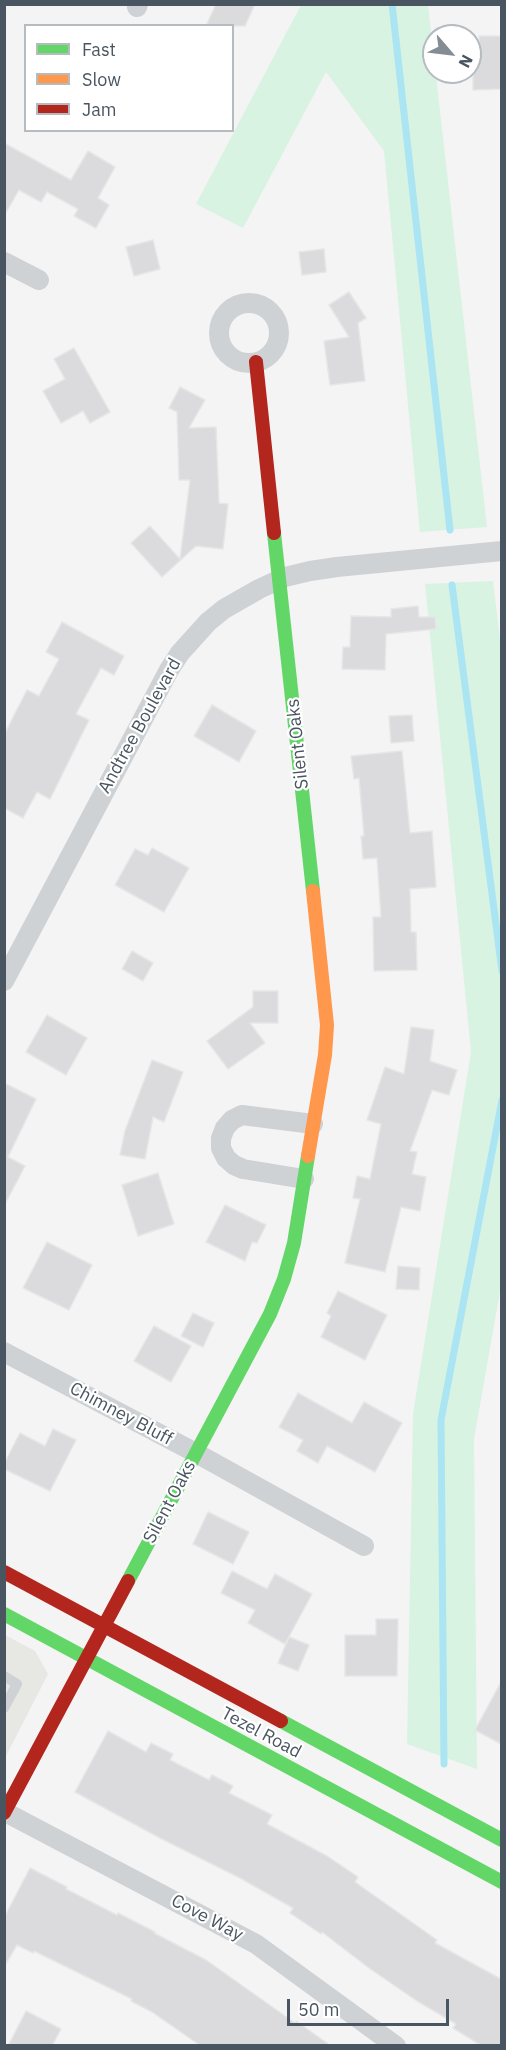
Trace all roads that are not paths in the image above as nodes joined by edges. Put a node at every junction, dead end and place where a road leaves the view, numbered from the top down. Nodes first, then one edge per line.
1 (4, 262) edge
2 (39, 280) dead end
3 (256, 363) dead end
4 (501, 551) edge
5 (280, 579) junction
6 (4, 981) edge
7 (313, 1124) junction
8 (304, 1179) junction
9 (4, 1352) edge
10 (196, 1453) junction
11 (364, 1546) dead end
12 (4, 1572) edge
13 (6, 1618) edge
14 (103, 1626) junction
15 (85, 1659) junction
16 (4, 1676) edge
17 (4, 1708) edge
18 (5, 1812) edge
19 (501, 1840) edge
20 (501, 1882) edge
21 (396, 2046) edge

1 - 2 street
3 - 5 street, Silent Oaks
4 - 5 street, Andtree Boulevard
5 - 6 street, Andtree Boulevard
5 - 7 street, Silent Oaks
7 - 8 street, Silent Oaks
7 - 8 street
8 - 10 street, Silent Oaks
9 - 10 street, Chimney Bluff
10 - 11 street, Chimney Bluff
10 - 14 street, Silent Oaks
12 - 14 street, Tezel Road
13 - 15 street, Tezel Road
14 - 15 street, Silent Oaks
14 - 19 street, Tezel Road
15 - 18 street, Silent Oaks
15 - 20 street, Tezel Road
16 - 17 lane
18 - 21 street, Cove Way

